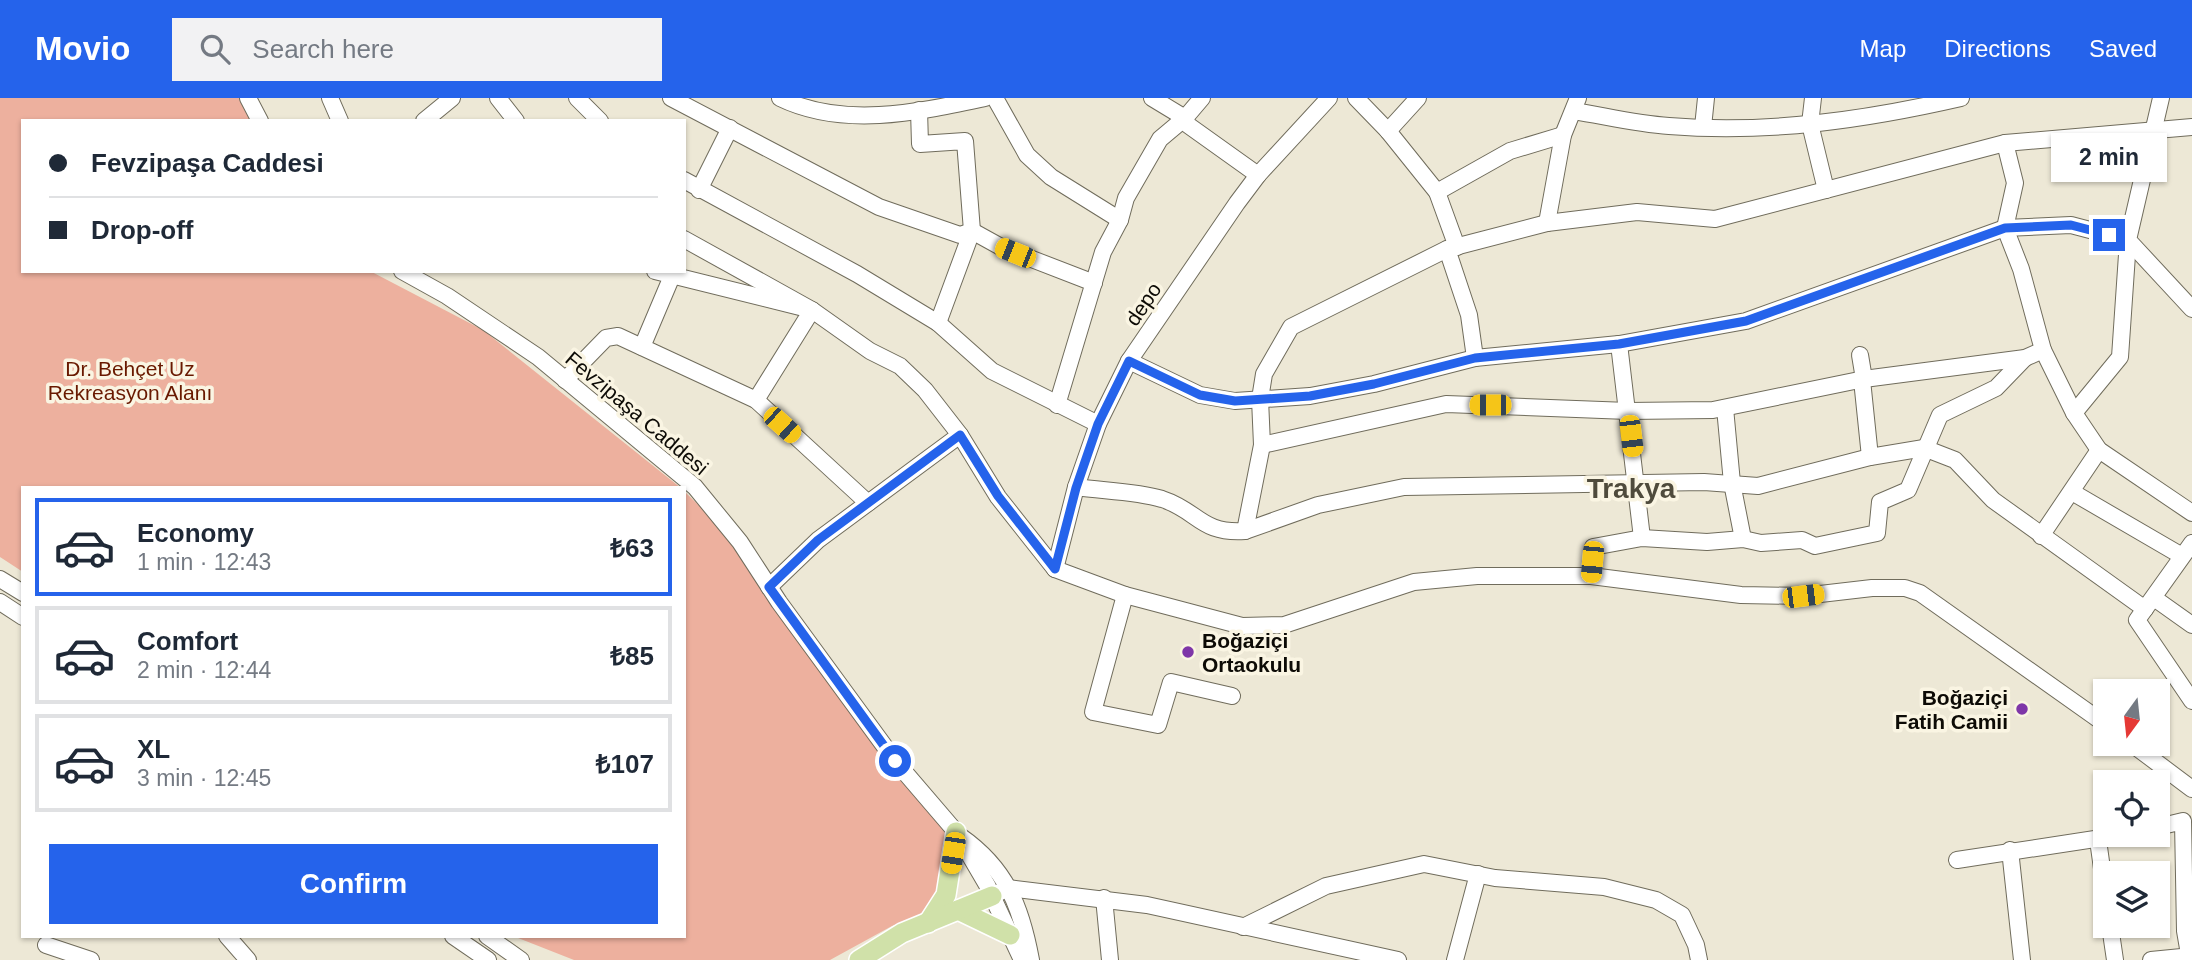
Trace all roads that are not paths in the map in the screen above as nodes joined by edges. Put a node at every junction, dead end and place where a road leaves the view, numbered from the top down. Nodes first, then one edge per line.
1 (248, 98) edge
2 (330, 98) edge
3 (452, 98) edge
4 (498, 98) edge
5 (577, 98) edge
6 (671, 98) edge
7 (780, 98) edge
8 (984, 98) edge
9 (995, 98) edge
10 (1152, 98) edge
11 (1202, 98) edge
12 (1329, 98) edge
13 (1356, 98) edge
14 (1418, 98) edge
15 (1706, 98) edge
16 (1813, 98) edge
17 (1961, 98) edge
18 (2161, 98) edge
19 (1576, 104) edge
20 (919, 110) junction
21 (1185, 118) junction
22 (259, 119) edge
23 (339, 119) edge
24 (426, 119) edge
25 (514, 119) edge
26 (598, 119) edge
27 (1811, 124) junction
28 (1703, 127) junction
29 (2192, 127) edge
30 (730, 128) junction
31 (2157, 129) junction
32 (1388, 131) junction
33 (1563, 135) junction
34 (2005, 143) junction
35 (1258, 175) junction
36 (686, 181) edge
37 (699, 190) junction
38 (1826, 190) junction
39 (1437, 192) junction
40 (1120, 220) junction
41 (1547, 223) junction
42 (2005, 228) junction
43 (972, 231) junction
44 (686, 240) edge
45 (2128, 240) junction
46 (1452, 248) junction
47 (405, 273) edge
48 (662, 273) edge
49 (672, 276) junction
50 (1094, 283) junction
51 (812, 310) junction
52 (2192, 310) edge
53 (939, 323) junction
54 (1619, 344) junction
55 (642, 347) junction
56 (2043, 350) junction
57 (1860, 355) dead end
58 (1475, 358) junction
59 (2025, 358) junction
60 (1129, 361) junction
61 (1863, 379) junction
62 (565, 380) junction
63 (1260, 399) junction
64 (757, 400) junction
65 (1057, 405) junction
66 (1725, 408) junction
67 (1628, 411) junction
68 (2074, 412) junction
69 (1098, 424) junction
70 (960, 435) junction
71 (1262, 446) junction
72 (1924, 448) junction
73 (2099, 450) junction
74 (1870, 457) junction
75 (1732, 483) junction
76 (1637, 485) junction
77 (1076, 488) junction
78 (2072, 492) junction
79 (868, 503) junction
80 (2192, 513) edge
81 (1245, 531) junction
82 (2041, 536) junction
83 (1643, 538) junction
84 (1743, 539) junction
85 (2187, 549) edge
86 (1055, 569) junction
87 (1591, 576) junction
88 (0, 579) edge
89 (769, 587) junction
90 (21, 592) edge
91 (1125, 596) junction
92 (0, 602) edge
93 (2150, 603) junction
94 (21, 616) edge
95 (2192, 625) edge
96 (1232, 696) dead end
97 (2192, 701) edge
98 (2093, 716) edge
99 (2148, 756) edge
100 (2192, 788) edge
101 (2170, 824) edge
102 (956, 832) junction
103 (2093, 841) edge
104 (2010, 850) junction
105 (1957, 860) dead end
106 (1478, 874) junction
107 (1000, 892) junction
108 (1104, 898) junction
109 (958, 910) junction
110 (928, 923) junction
111 (1243, 927) junction
112 (902, 933) junction
113 (1010, 935) junction
114 (228, 938) edge
115 (456, 938) edge
116 (490, 938) edge
117 (2112, 938) edge
118 (45, 947) edge
119 (2191, 957) edge
120 (244, 959) edge
121 (91, 960) edge
122 (488, 960) edge
123 (521, 960) edge
124 (859, 960) edge
125 (880, 960) edge
126 (1022, 960) edge
127 (1031, 960) edge
128 (1110, 960) edge
129 (1398, 960) edge
130 (1455, 960) edge
131 (1699, 960) edge
132 (2022, 960) edge
133 (2115, 960) edge
134 (2151, 960) edge

1 - 22 street
2 - 23 street
3 - 24 street
4 - 25 street
5 - 26 street
6 - 30 street
7 - 20 street
8 - 20 street
9 - 40 street
10 - 21 street
11 - 21 street
12 - 35 street, depo
13 - 32 street
14 - 32 street
15 - 28 street
16 - 27 street
17 - 27 street
18 - 31 street
19 - 28 street
19 - 33 street
20 - 43 street
21 - 35 street
21 - 40 street
27 - 28 street
27 - 38 street
29 - 31 street
30 - 37 street
30 - 43 street
31 - 34 street
31 - 45 street
32 - 39 street
33 - 39 street
33 - 41 street
34 - 38 street
34 - 42 street
35 - 60 street, depo
36 - 37 street
37 - 53 street
38 - 41 street
39 - 46 street
40 - 50 street
41 - 46 street
42 - 45 street
42 - 54 street
42 - 56 street
43 - 50 street
43 - 53 street
44 - 51 street
45 - 52 street
45 - 68 street
46 - 58 street
46 - 63 street
47 - 62 street, Fevzipaşa Caddesi
48 - 49 street
49 - 51 street
49 - 55 street
50 - 65 street
51 - 64 street
51 - 70 street
53 - 65 street
54 - 58 street
54 - 67 street
55 - 62 street
55 - 64 street
56 - 59 street
56 - 68 street
57 - 61 street
58 - 63 street
59 - 61 street
59 - 72 street
60 - 63 street
60 - 69 street, depo
61 - 66 street
61 - 74 street
62 - 89 street, Fevzipaşa Caddesi
63 - 71 street
64 - 79 street
65 - 69 street
66 - 67 street
66 - 75 street
67 - 71 street
67 - 76 street
68 - 73 street
69 - 77 street, depo
70 - 79 street
70 - 86 street
71 - 81 street
72 - 74 street
72 - 82 street
72 - 84 street
73 - 78 street
73 - 80 street
74 - 75 street
75 - 76 street
75 - 84 street
76 - 81 street
76 - 83 street
77 - 81 street
77 - 86 street, depo
78 - 82 street
78 - 85 street
79 - 89 street
82 - 93 street
83 - 84 street
83 - 87 street
85 - 93 street
86 - 91 street
87 - 91 street
87 - 98 street
88 - 90 street
89 - 102 street, Fevzipaşa Caddesi
91 - 96 street
92 - 94 street
93 - 95 street
93 - 97 street
99 - 100 street
101 - 119 street
102 - 107 street, Fevzipaşa Caddesi
102 - 110 main road
103 - 104 street
104 - 105 street
104 - 132 street
106 - 111 street
106 - 130 street
106 - 131 street
107 - 108 street
107 - 109 main road
107 - 113 street
107 - 127 street
108 - 111 street
108 - 128 street
109 - 110 main road
109 - 113 main road
110 - 112 main road
111 - 129 street
112 - 124 main road
112 - 125 main road
113 - 126 street
114 - 120 street
115 - 122 street
116 - 123 street
117 - 133 street
118 - 121 street
119 - 134 street

